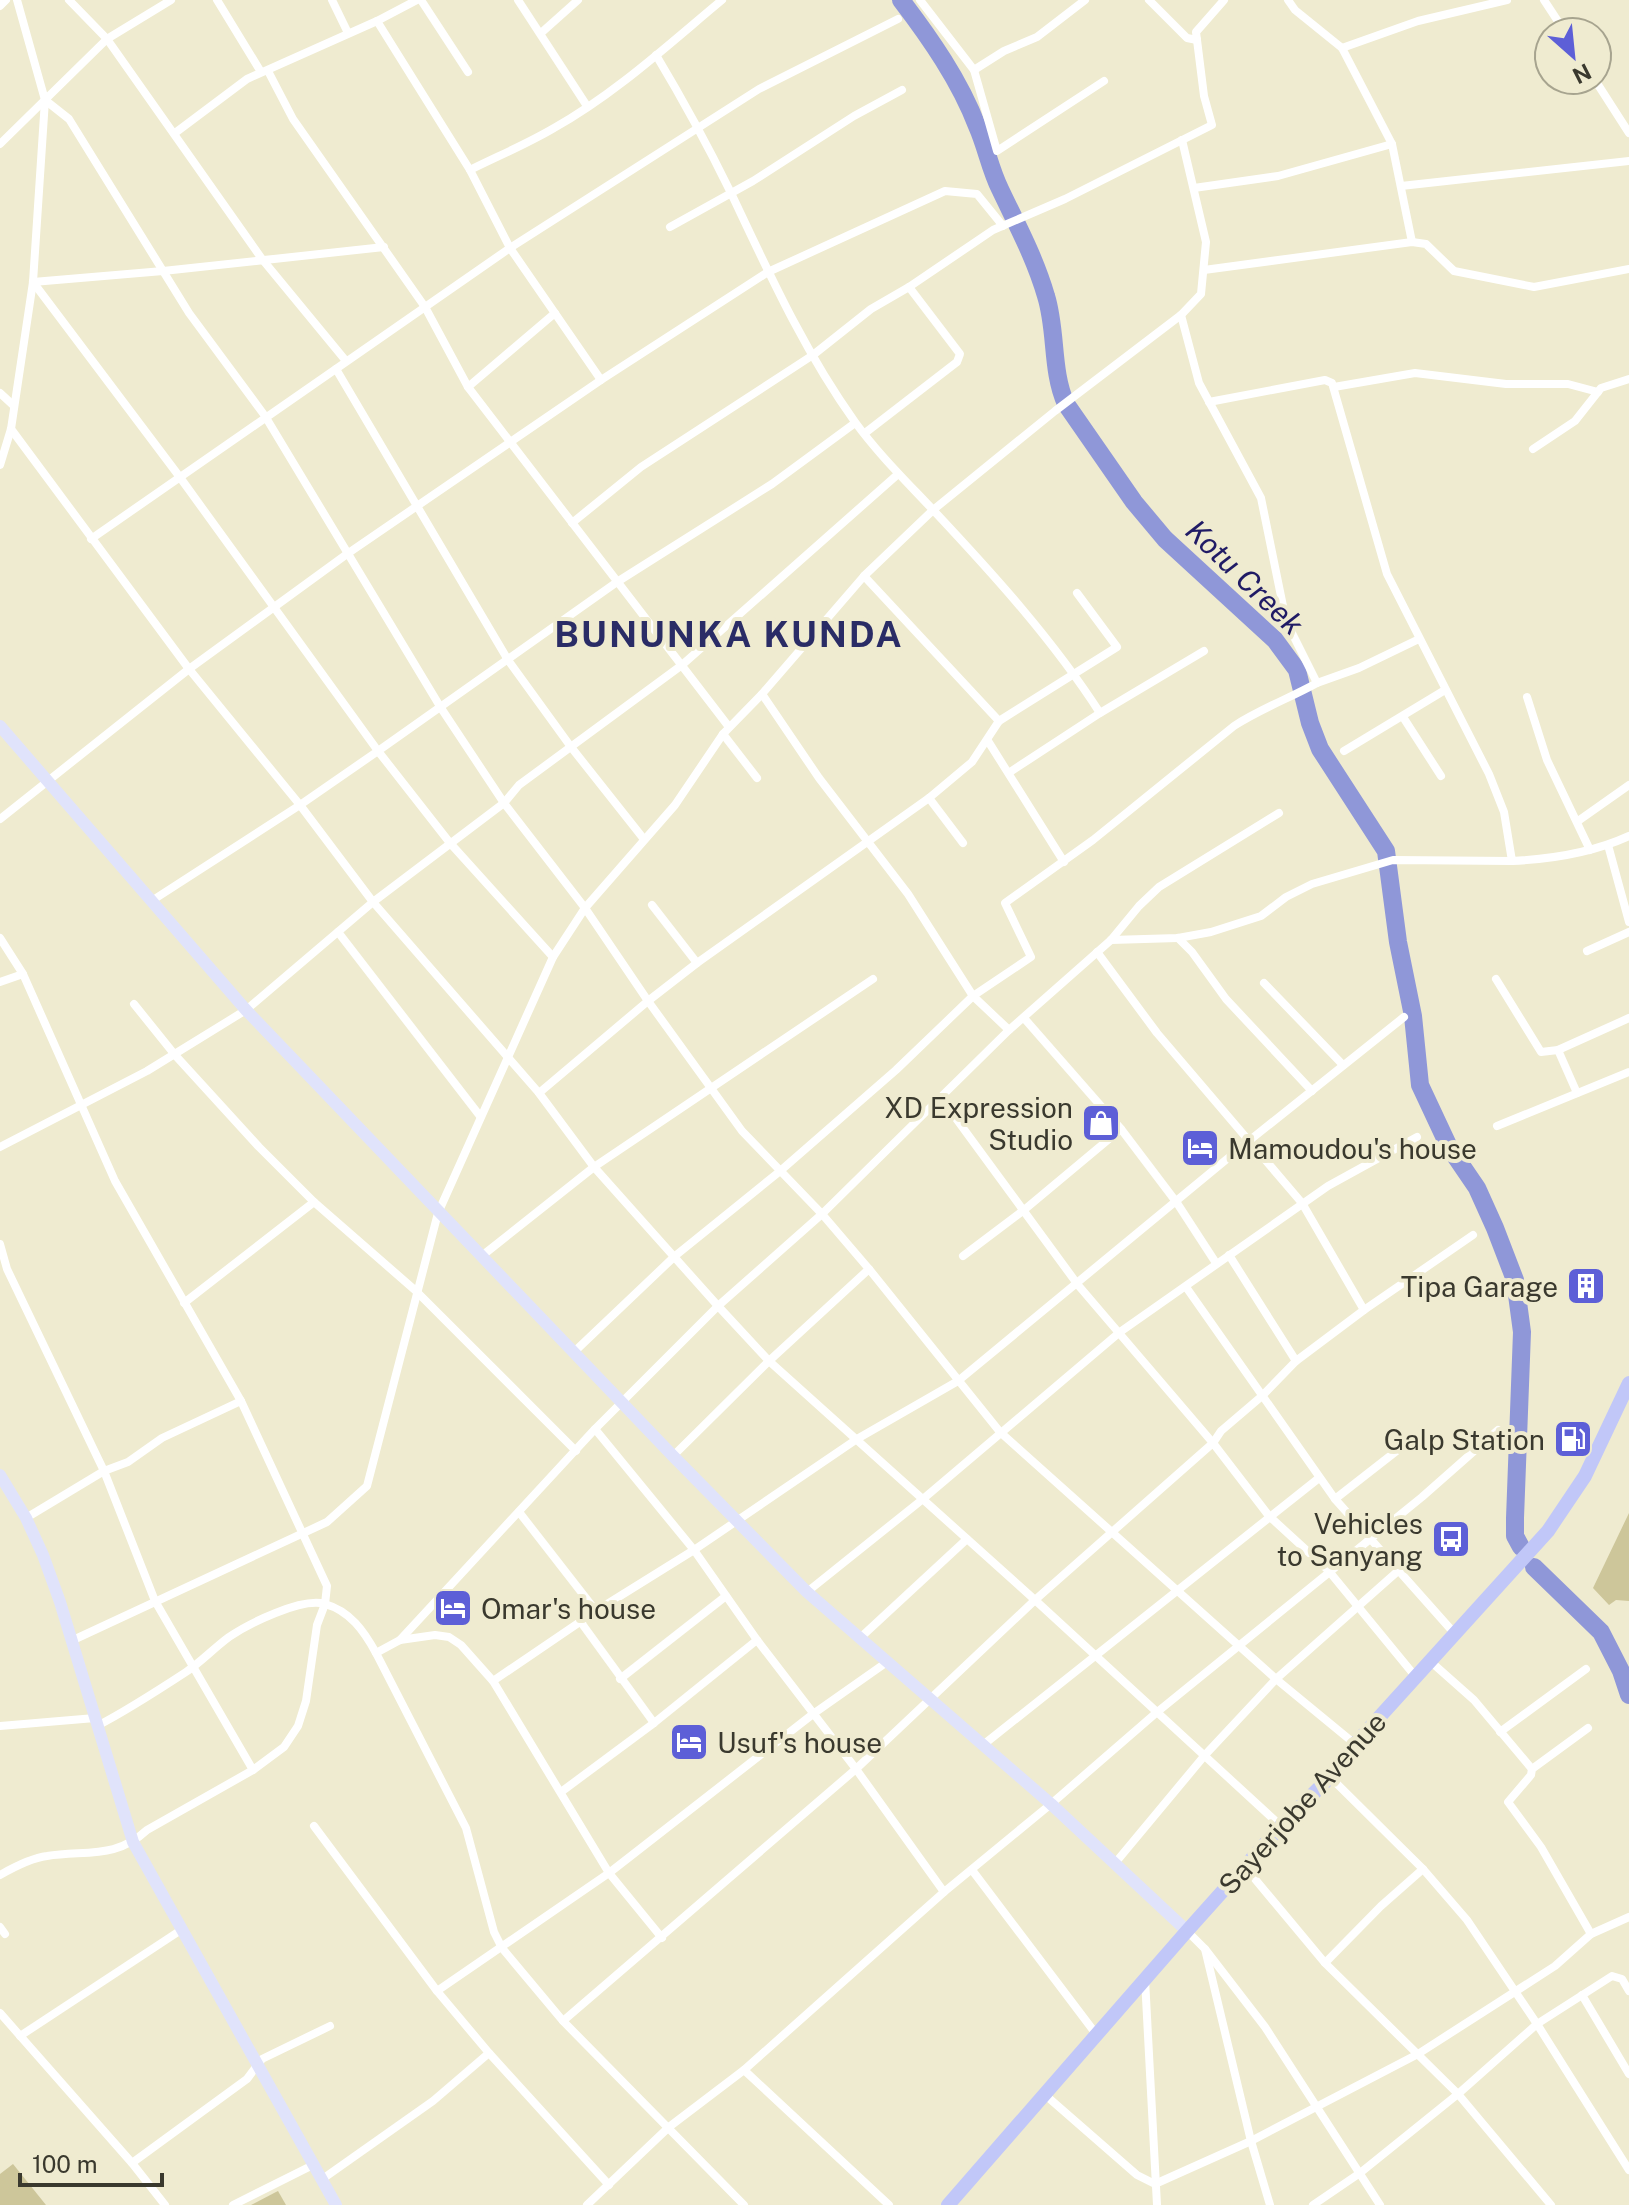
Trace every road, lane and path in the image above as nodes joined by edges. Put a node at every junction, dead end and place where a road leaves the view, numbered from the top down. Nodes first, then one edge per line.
1 (6, 0) edge
2 (17, 0) edge
3 (69, 0) edge
4 (171, 0) edge
5 (217, 0) edge
6 (332, 0) edge
7 (419, 0) edge
8 (518, 0) edge
9 (578, 0) edge
10 (722, 0) edge
11 (920, 0) edge
12 (1085, 0) edge
13 (1149, 0) edge
14 (1224, 0) edge
15 (1288, 0) edge
16 (1303, 0) edge
17 (1507, 0) edge
18 (1481, 3) edge
19 (0, 6) edge
20 (1295, 10) junction
21 (898, 19) dead end
22 (377, 21) junction
23 (348, 33) junction
24 (541, 33) junction
25 (107, 39) junction
26 (1197, 40) junction
27 (1342, 48) junction
28 (656, 55) junction
29 (974, 70) junction
30 (265, 72) junction
31 (468, 72) dead end
32 (1104, 81) dead end
33 (902, 90) dead end
34 (1605, 96) edge
35 (45, 100) junction
36 (587, 106) junction
37 (699, 129) junction
38 (175, 133) junction
39 (1629, 133) edge
40 (1182, 140) junction
41 (0, 144) edge
42 (1392, 144) junction
43 (1629, 161) edge
44 (470, 170) junction
45 (1401, 186) junction
46 (1194, 188) junction
47 (731, 193) junction
48 (1003, 226) junction
49 (670, 227) dead end
50 (1412, 242) junction
51 (384, 247) junction
52 (510, 248) junction
53 (262, 259) junction
54 (1629, 269) edge
55 (1204, 270) junction
56 (163, 271) junction
57 (768, 272) junction
58 (33, 282) junction
59 (909, 287) junction
60 (425, 307) junction
61 (555, 313) junction
62 (1181, 315) junction
63 (813, 355) junction
64 (346, 361) junction
65 (336, 369) junction
66 (1629, 379) edge
67 (601, 380) junction
68 (468, 387) junction
69 (1334, 387) junction
70 (1598, 392) junction
71 (0, 393) edge
72 (1209, 402) junction
73 (13, 405) junction
74 (265, 416) junction
75 (855, 423) junction
76 (11, 429) junction
77 (865, 433) junction
78 (511, 444) junction
79 (1533, 449) dead end
80 (0, 465) edge
81 (897, 475) junction
82 (179, 476) junction
83 (420, 507) junction
84 (933, 510) junction
85 (572, 523) junction
86 (91, 539) junction
87 (347, 554) junction
88 (864, 576) junction
89 (617, 582) junction
90 (1077, 593) dead end
91 (274, 609) junction
92 (1419, 639) junction
93 (1204, 651) dead end
94 (508, 660) junction
95 (682, 665) junction
96 (189, 669) junction
97 (1076, 675) junction
98 (1317, 683) junction
99 (1445, 690) junction
100 (762, 694) junction
101 (1527, 697) dead end
102 (441, 708) junction
103 (1100, 713) junction
104 (1403, 717) junction
105 (999, 721) junction
106 (0, 726) edge
107 (726, 730) junction
108 (988, 741) junction
109 (571, 747) junction
110 (378, 751) junction
111 (1344, 751) dead end
112 (1010, 772) junction
113 (1441, 776) dead end
114 (757, 778) dead end
115 (50, 782) junction
116 (1629, 785) edge
117 (929, 798) junction
118 (504, 803) junction
119 (300, 805) junction
120 (1279, 813) dead end
121 (0, 819) edge
122 (1578, 821) junction
123 (1629, 836) edge
124 (643, 838) junction
125 (869, 841) junction
126 (450, 843) junction
127 (963, 843) dead end
128 (1608, 845) junction
129 (1590, 850) junction
130 (1512, 861) junction
131 (1064, 862) junction
132 (153, 900) junction
133 (373, 902) junction
134 (652, 905) dead end
135 (585, 908) junction
136 (1629, 922) edge
137 (338, 932) junction
138 (1629, 932) edge
139 (0, 938) edge
140 (1178, 938) junction
141 (1111, 940) junction
142 (1587, 951) dead end
143 (1097, 952) junction
144 (553, 957) junction
145 (697, 963) junction
146 (23, 974) junction
147 (873, 979) dead end
148 (1496, 979) dead end
149 (0, 982) edge
150 (1264, 983) dead end
151 (973, 996) junction
152 (648, 1001) junction
153 (134, 1004) dead end
154 (246, 1010) junction
155 (1404, 1017) dead end
156 (1024, 1018) junction
157 (1629, 1018) edge
158 (1009, 1030) junction
159 (1558, 1050) junction
160 (175, 1055) junction
161 (508, 1057) junction
162 (1343, 1065) junction
163 (1629, 1072) edge
164 (712, 1089) junction
165 (1312, 1091) junction
166 (539, 1093) junction
167 (1577, 1093) junction
168 (941, 1098) junction
169 (82, 1106) junction
170 (480, 1116) junction
171 (1497, 1126) dead end
172 (1121, 1129) junction
173 (1417, 1137) dead end
174 (1250, 1140) junction
175 (0, 1147) edge
176 (594, 1167) junction
177 (779, 1172) junction
178 (314, 1202) junction
179 (1177, 1203) junction
180 (1302, 1203) junction
181 (1024, 1210) junction
182 (438, 1213) junction
183 (822, 1214) junction
184 (1473, 1235) dead end
185 (0, 1244) edge
186 (483, 1255) junction
187 (1229, 1255) junction
188 (675, 1256) junction
189 (963, 1256) dead end
190 (1216, 1263) junction
191 (869, 1269) junction
192 (1078, 1285) junction
193 (1186, 1287) junction
194 (416, 1291) junction
195 (184, 1303) junction
196 (718, 1306) junction
197 (1364, 1310) junction
198 (1120, 1332) junction
199 (573, 1353) junction
200 (769, 1361) junction
201 (1296, 1361) junction
202 (958, 1381) junction
203 (1629, 1383) edge
204 (1262, 1396) junction
205 (241, 1401) junction
206 (621, 1403) junction
207 (1629, 1406) edge
208 (1614, 1416) junction
209 (595, 1429) junction
210 (1498, 1430) dead end
211 (1000, 1432) junction
212 (857, 1439) junction
213 (1408, 1442) dead end
214 (1213, 1443) junction
215 (576, 1451) junction
216 (673, 1456) junction
217 (104, 1471) junction
218 (0, 1475) edge
219 (1319, 1478) junction
220 (923, 1499) junction
221 (1335, 1499) junction
222 (519, 1512) junction
223 (1269, 1516) junction
224 (26, 1518) junction
225 (738, 1521) junction
226 (1113, 1532) junction
227 (303, 1533) junction
228 (1369, 1538) junction
229 (967, 1539) junction
230 (694, 1550) junction
231 (1328, 1570) junction
232 (1398, 1571) junction
233 (807, 1592) junction
234 (1179, 1592) junction
235 (726, 1596) junction
236 (1035, 1600) junction
237 (155, 1601) junction
238 (325, 1604) junction
239 (1359, 1605) junction
240 (596, 1611) junction
241 (580, 1621) junction
242 (1455, 1634) junction
243 (860, 1638) junction
244 (400, 1640) junction
245 (757, 1640) junction
246 (71, 1641) junction
247 (1239, 1645) junction
248 (376, 1653) junction
249 (1095, 1657) junction
250 (1430, 1660) junction
251 (887, 1662) junction
252 (194, 1666) junction
253 (1586, 1669) dead end
254 (1415, 1676) junction
255 (620, 1679) junction
256 (1276, 1679) junction
257 (493, 1681) junction
258 (931, 1700) junction
259 (1156, 1713) junction
260 (813, 1714) junction
261 (96, 1722) junction
262 (654, 1723) junction
263 (0, 1726) edge
264 (1588, 1728) dead end
265 (1500, 1732) junction
266 (1355, 1744) junction
267 (983, 1745) junction
268 (1205, 1755) junction
269 (856, 1769) junction
270 (1532, 1769) junction
271 (253, 1770) junction
272 (1330, 1777) junction
273 (561, 1792) junction
274 (1051, 1804) junction
275 (314, 1826) dead end
276 (1281, 1826) junction
277 (133, 1842) junction
278 (1116, 1862) junction
279 (1245, 1867) junction
280 (1423, 1869) junction
281 (972, 1870) junction
282 (609, 1873) junction
283 (0, 1875) edge
284 (944, 1892) junction
285 (1629, 1917) edge
286 (181, 1930) junction
287 (1187, 1931) junction
288 (1591, 1934) junction
289 (662, 1938) junction
290 (502, 1948) junction
291 (1205, 1949) junction
292 (1325, 1963) junction
293 (1145, 1979) junction
294 (437, 1991) junction
295 (1629, 1991) edge
296 (1515, 1994) junction
297 (1582, 1995) junction
298 (0, 2013) edge
299 (563, 2021) junction
300 (1537, 2024) junction
301 (330, 2026) dead end
302 (1096, 2034) junction
303 (20, 2036) junction
304 (489, 2053) junction
305 (1418, 2054) junction
306 (256, 2065) junction
307 (744, 2070) junction
308 (1629, 2074) edge
309 (1043, 2093) junction
310 (1458, 2094) junction
311 (1316, 2106) junction
312 (669, 2127) junction
313 (1251, 2141) junction
314 (132, 2163) junction
315 (313, 2165) junction
316 (1629, 2170) edge
317 (1360, 2173) junction
318 (321, 2180) junction
319 (1155, 2184) junction
320 (609, 2185) junction
321 (165, 2205) edge
322 (233, 2205) edge
323 (336, 2205) edge
324 (587, 2205) edge
325 (744, 2205) edge
326 (889, 2205) edge
327 (948, 2205) edge
328 (1157, 2205) edge
329 (1270, 2205) edge
330 (1313, 2205) edge
331 (1380, 2205) edge
332 (1551, 2205) edge

1 - 19 street
2 - 35 street
3 - 25 street
4 - 25 street
5 - 30 street
6 - 23 street
7 - 22 street
7 - 31 street
8 - 24 street
9 - 24 street
10 - 28 street
11 - 29 street
12 - 29 street
13 - 26 street
14 - 26 street
15 - 20 street
16 - 20 street
17 - 18 street
18 - 27 street
20 - 27 street
21 - 37 street
22 - 23 street
22 - 44 street
23 - 30 street
24 - 36 street
25 - 35 street
25 - 38 street
26 - 40 street
27 - 42 street
28 - 36 street
28 - 37 street
29 - 32 street
30 - 38 street
30 - 51 street
33 - 47 street
34 - 39 street
35 - 41 street
35 - 56 street
35 - 58 street
36 - 44 street
37 - 47 street
37 - 52 street
38 - 53 street
40 - 46 street
40 - 48 street
42 - 45 street
42 - 46 street
43 - 45 street
44 - 52 street
45 - 50 street
46 - 55 street
47 - 49 street
47 - 57 street
48 - 57 street
48 - 59 street
50 - 54 street
50 - 55 street
51 - 53 street
51 - 60 street
52 - 60 street
52 - 61 street
53 - 56 street
53 - 64 street
55 - 62 street
56 - 58 street
56 - 74 street
57 - 63 street
57 - 67 street
58 - 73 street
58 - 82 street
59 - 63 street
59 - 77 street
60 - 64 street
60 - 68 street
61 - 67 street
61 - 68 street
62 - 72 street
62 - 84 street
63 - 75 street
63 - 85 street
64 - 65 street
65 - 74 street
65 - 83 street
66 - 70 street
67 - 78 street
68 - 78 street
69 - 70 street
69 - 72 street
69 - 92 street
70 - 79 street
71 - 73 street
72 - 98 street
73 - 76 street
74 - 82 street
74 - 87 street
75 - 77 street
75 - 89 street
76 - 80 street
76 - 86 street
77 - 81 street
78 - 83 street
78 - 85 street
81 - 84 street
81 - 95 street
82 - 86 street
82 - 91 street
83 - 87 street
83 - 94 street
84 - 88 street
84 - 97 street
85 - 89 street
86 - 96 street
87 - 91 street
87 - 102 street
88 - 100 street
88 - 105 street
89 - 94 street
89 - 95 street
90 - 97 street
91 - 96 street
91 - 110 street
92 - 98 street
92 - 99 street
93 - 103 street
94 - 102 street
94 - 109 street
95 - 107 street
95 - 109 street
96 - 115 street
96 - 119 street
97 - 103 street
97 - 105 street
98 - 131 street
99 - 104 street
99 - 130 street
100 - 107 street
100 - 125 street
101 - 122 street
102 - 110 street
102 - 118 street
103 - 112 street
104 - 111 street
104 - 113 street
105 - 108 street
106 - 115 street
107 - 114 street
107 - 124 street
108 - 112 street
108 - 117 street
109 - 118 street
109 - 124 street
110 - 119 street
110 - 126 street
112 - 131 street
115 - 121 street
115 - 132 street
116 - 122 street
117 - 125 street
117 - 127 street
118 - 126 street
118 - 135 street
119 - 132 street
119 - 133 street
120 - 141 street
122 - 129 street
123 - 128 street
124 - 135 street
125 - 145 street
125 - 151 street
126 - 133 street
126 - 144 street
128 - 129 street
128 - 136 street
129 - 130 street
130 - 140 street
131 - 151 street
132 - 154 street
133 - 137 street
133 - 161 street
134 - 145 street
135 - 144 street
135 - 152 street
137 - 154 street
137 - 170 street
138 - 142 street
139 - 146 street
140 - 141 street
140 - 165 street
141 - 143 street
143 - 156 street
143 - 174 street
144 - 161 street
145 - 152 street
146 - 149 street
146 - 169 street
147 - 164 street
148 - 159 street
150 - 162 street
151 - 158 street
151 - 177 street
152 - 164 street
152 - 166 street
153 - 160 street
154 - 160 street
154 - 182 street
155 - 162 street
156 - 158 street
156 - 172 street
157 - 159 street
158 - 168 street
159 - 167 street
160 - 169 street
160 - 178 street
161 - 166 street
161 - 170 street
162 - 165 street
163 - 167 street
164 - 176 street
164 - 177 street
165 - 174 street
166 - 176 street
167 - 171 street
168 - 181 street
168 - 183 street
169 - 175 street
169 - 195 street
170 - 182 street
172 - 179 street
172 - 181 street
173 - 180 street
174 - 179 street
174 - 180 street
176 - 186 street
176 - 188 street
177 - 183 street
177 - 188 street
178 - 194 street
178 - 195 street
179 - 190 street
179 - 192 street
180 - 187 street
180 - 197 street
181 - 189 street
181 - 192 street
182 - 186 street
182 - 194 street
183 - 191 street
183 - 196 street
184 - 197 street
185 - 217 street
186 - 199 street
187 - 190 street
187 - 201 street
188 - 196 street
188 - 199 street
190 - 193 street
191 - 200 street
191 - 202 street
192 - 198 street
192 - 202 street
193 - 198 street
193 - 204 street
194 - 215 street
194 - 227 street
195 - 205 street
196 - 200 street
196 - 206 street
197 - 201 street
198 - 211 street
198 - 214 street
199 - 206 street
200 - 212 street
200 - 216 street
201 - 204 street
202 - 211 street
202 - 212 street
203 - 208 main road, Sayerjobe Avenue
204 - 214 street
204 - 219 street
205 - 217 street
205 - 227 street
206 - 209 street
206 - 216 street
207 - 208 main road
208 - 242 main road, Sayerjobe Avenue
209 - 215 street
209 - 230 street
210 - 228 street
211 - 220 street
211 - 226 street
212 - 220 street
212 - 225 street
213 - 221 street
214 - 223 street
214 - 226 street
215 - 222 street
216 - 225 street
217 - 224 street
217 - 237 street
218 - 224 street
219 - 221 street
219 - 223 street
220 - 229 street
220 - 233 street
221 - 228 street
222 - 240 street
222 - 244 street
223 - 231 street
223 - 234 street
224 - 246 street
225 - 230 street
225 - 233 street
226 - 234 street
226 - 236 street
227 - 237 street
227 - 238 street
228 - 231 street
228 - 232 street
229 - 236 street
229 - 243 street
230 - 235 street
230 - 240 street
231 - 239 street
231 - 247 street
232 - 239 street
232 - 242 street
233 - 243 street
234 - 247 street
234 - 249 street
235 - 245 street
235 - 255 street
236 - 249 street
236 - 258 street
237 - 246 street
237 - 252 street
238 - 248 street
238 - 252 street
238 - 271 street
239 - 254 street
239 - 256 street
240 - 241 street
241 - 255 street
241 - 257 street
242 - 250 main road, Sayerjobe Avenue
243 - 251 street
244 - 248 street
244 - 257 street
245 - 260 street
245 - 262 street
246 - 261 street
247 - 256 street
247 - 259 street
248 - 290 street
249 - 259 street
249 - 267 street
250 - 254 main road, Sayerjobe Avenue
250 - 265 street
251 - 258 street
251 - 260 street
252 - 261 street
252 - 271 street
253 - 265 street
254 - 266 main road, Sayerjobe Avenue
255 - 262 street
256 - 266 street
256 - 268 street
257 - 273 street
258 - 267 street
258 - 269 street
259 - 268 street
259 - 274 street
260 - 269 street
260 - 282 street
261 - 263 street
261 - 277 street
262 - 273 street
264 - 270 street
265 - 270 street
266 - 272 main road, Sayerjobe Avenue
267 - 274 street
268 - 276 street
268 - 278 street
269 - 284 street
269 - 289 street
270 - 288 street
271 - 277 street
272 - 276 main road, Sayerjobe Avenue
272 - 280 street
273 - 282 street
274 - 278 street
274 - 281 street
275 - 294 street
276 - 279 main road, Sayerjobe Avenue
277 - 283 street
277 - 286 street
278 - 287 street
279 - 287 main road, Sayerjobe Avenue
279 - 292 street
280 - 292 street
280 - 296 street
281 - 284 street
281 - 302 street
282 - 289 street
282 - 290 street
284 - 307 street
285 - 288 street
286 - 303 street
286 - 306 street
287 - 291 street
287 - 293 main road, Sayerjobe Avenue
288 - 296 street
289 - 299 street
290 - 294 street
290 - 299 street
291 - 311 street
291 - 313 street
292 - 305 street
293 - 302 main road, Sayerjobe Avenue
293 - 319 street
294 - 304 street
295 - 297 street
296 - 300 street
296 - 305 street
297 - 300 street
297 - 308 street
298 - 303 street
299 - 312 street
300 - 310 street
300 - 316 street
301 - 306 street
302 - 309 main road, Sayerjobe Avenue
303 - 314 street
304 - 318 street
304 - 320 street
305 - 310 street
305 - 311 street
306 - 314 street
306 - 315 street
307 - 312 street
307 - 326 street
309 - 319 street
309 - 327 main road, Sayerjobe Avenue
310 - 317 street
310 - 332 street
311 - 313 street
311 - 317 street
312 - 320 street
312 - 325 street
313 - 319 street
313 - 329 street
314 - 321 street
315 - 318 street
315 - 322 street
317 - 330 street
317 - 331 street
318 - 323 street
319 - 328 street
320 - 324 street

